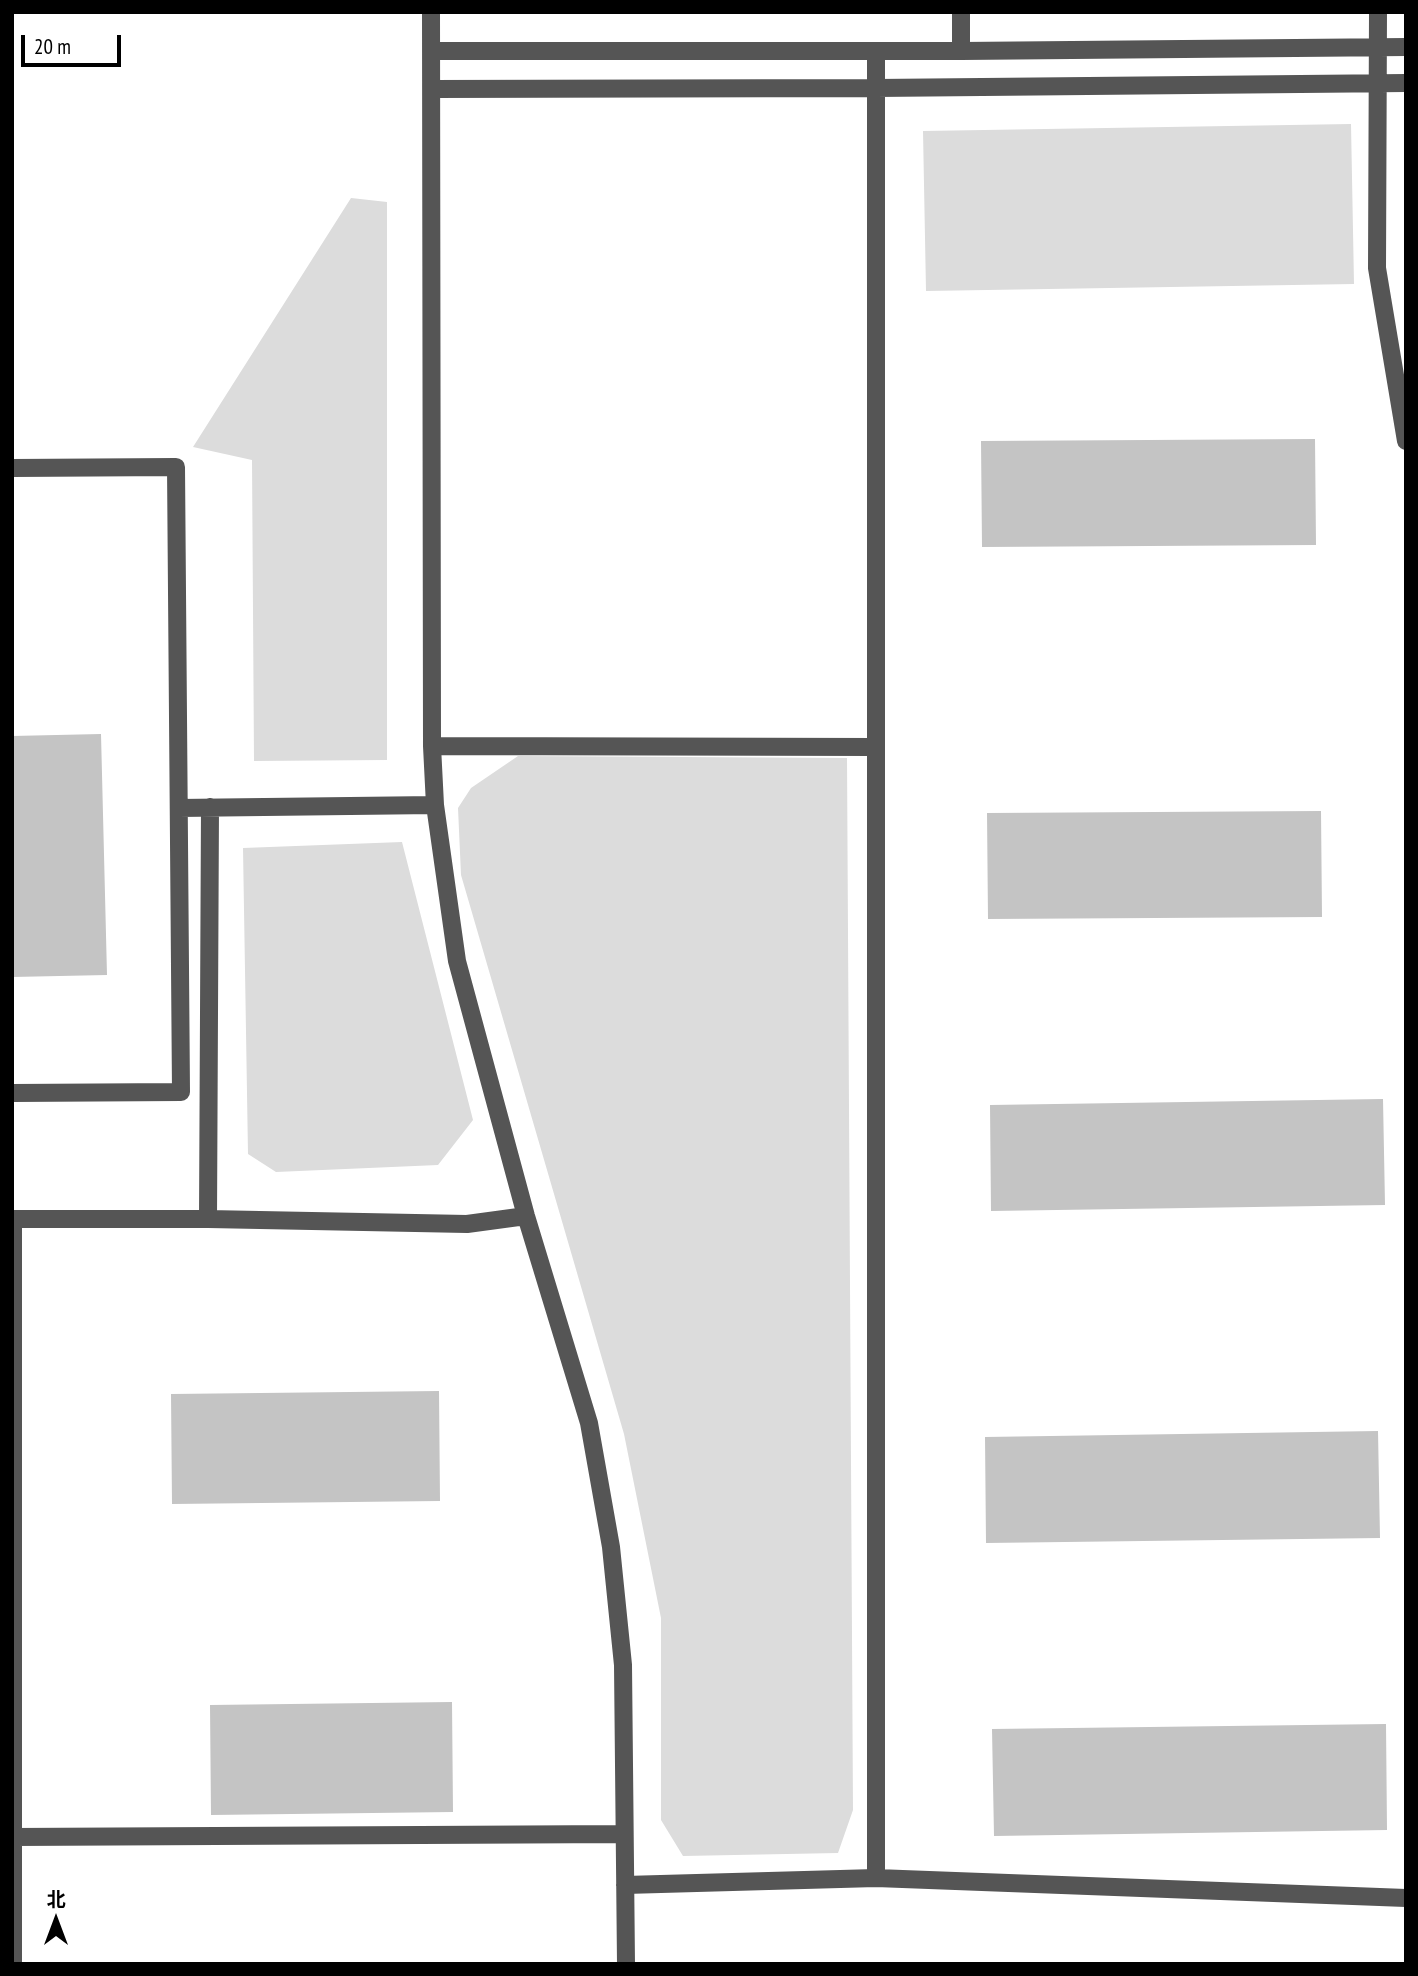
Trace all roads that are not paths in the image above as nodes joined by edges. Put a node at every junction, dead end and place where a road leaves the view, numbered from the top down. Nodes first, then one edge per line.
1 (431, 12) edge
2 (961, 12) edge
3 (1378, 12) edge
4 (1406, 47) edge
5 (1377, 48) junction
6 (432, 51) junction
7 (876, 51) junction
8 (961, 51) junction
9 (1377, 83) junction
10 (1406, 83) edge
11 (876, 88) junction
12 (432, 89) junction
13 (1406, 441) edge
14 (12, 468) edge
15 (432, 746) junction
16 (876, 747) junction
17 (435, 805) junction
18 (210, 807) junction
19 (178, 808) junction
20 (12, 1093) edge
21 (526, 1216) junction
22 (13, 1219) edge
23 (208, 1219) junction
24 (624, 1834) junction
25 (13, 1837) edge
26 (876, 1878) junction
27 (625, 1885) junction
28 (1406, 1898) edge
29 (13, 1964) edge
30 (626, 1964) edge

1 - 6 street
2 - 8 street
3 - 5 street
4 - 5 street
5 - 8 street
5 - 9 street
6 - 7 street
6 - 12 street
7 - 8 street
7 - 11 street
9 - 10 street
9 - 11 street
9 - 13 street
11 - 12 street
11 - 16 street
12 - 15 street
14 - 19 street
15 - 16 street
15 - 17 street
16 - 26 street
17 - 18 street
17 - 21 street
18 - 19 street
18 - 23 street
19 - 20 street
21 - 23 street
21 - 24 street
22 - 23 street
22 - 25 street
24 - 25 street
24 - 27 street
25 - 29 street
26 - 27 street
26 - 28 street
27 - 30 street

